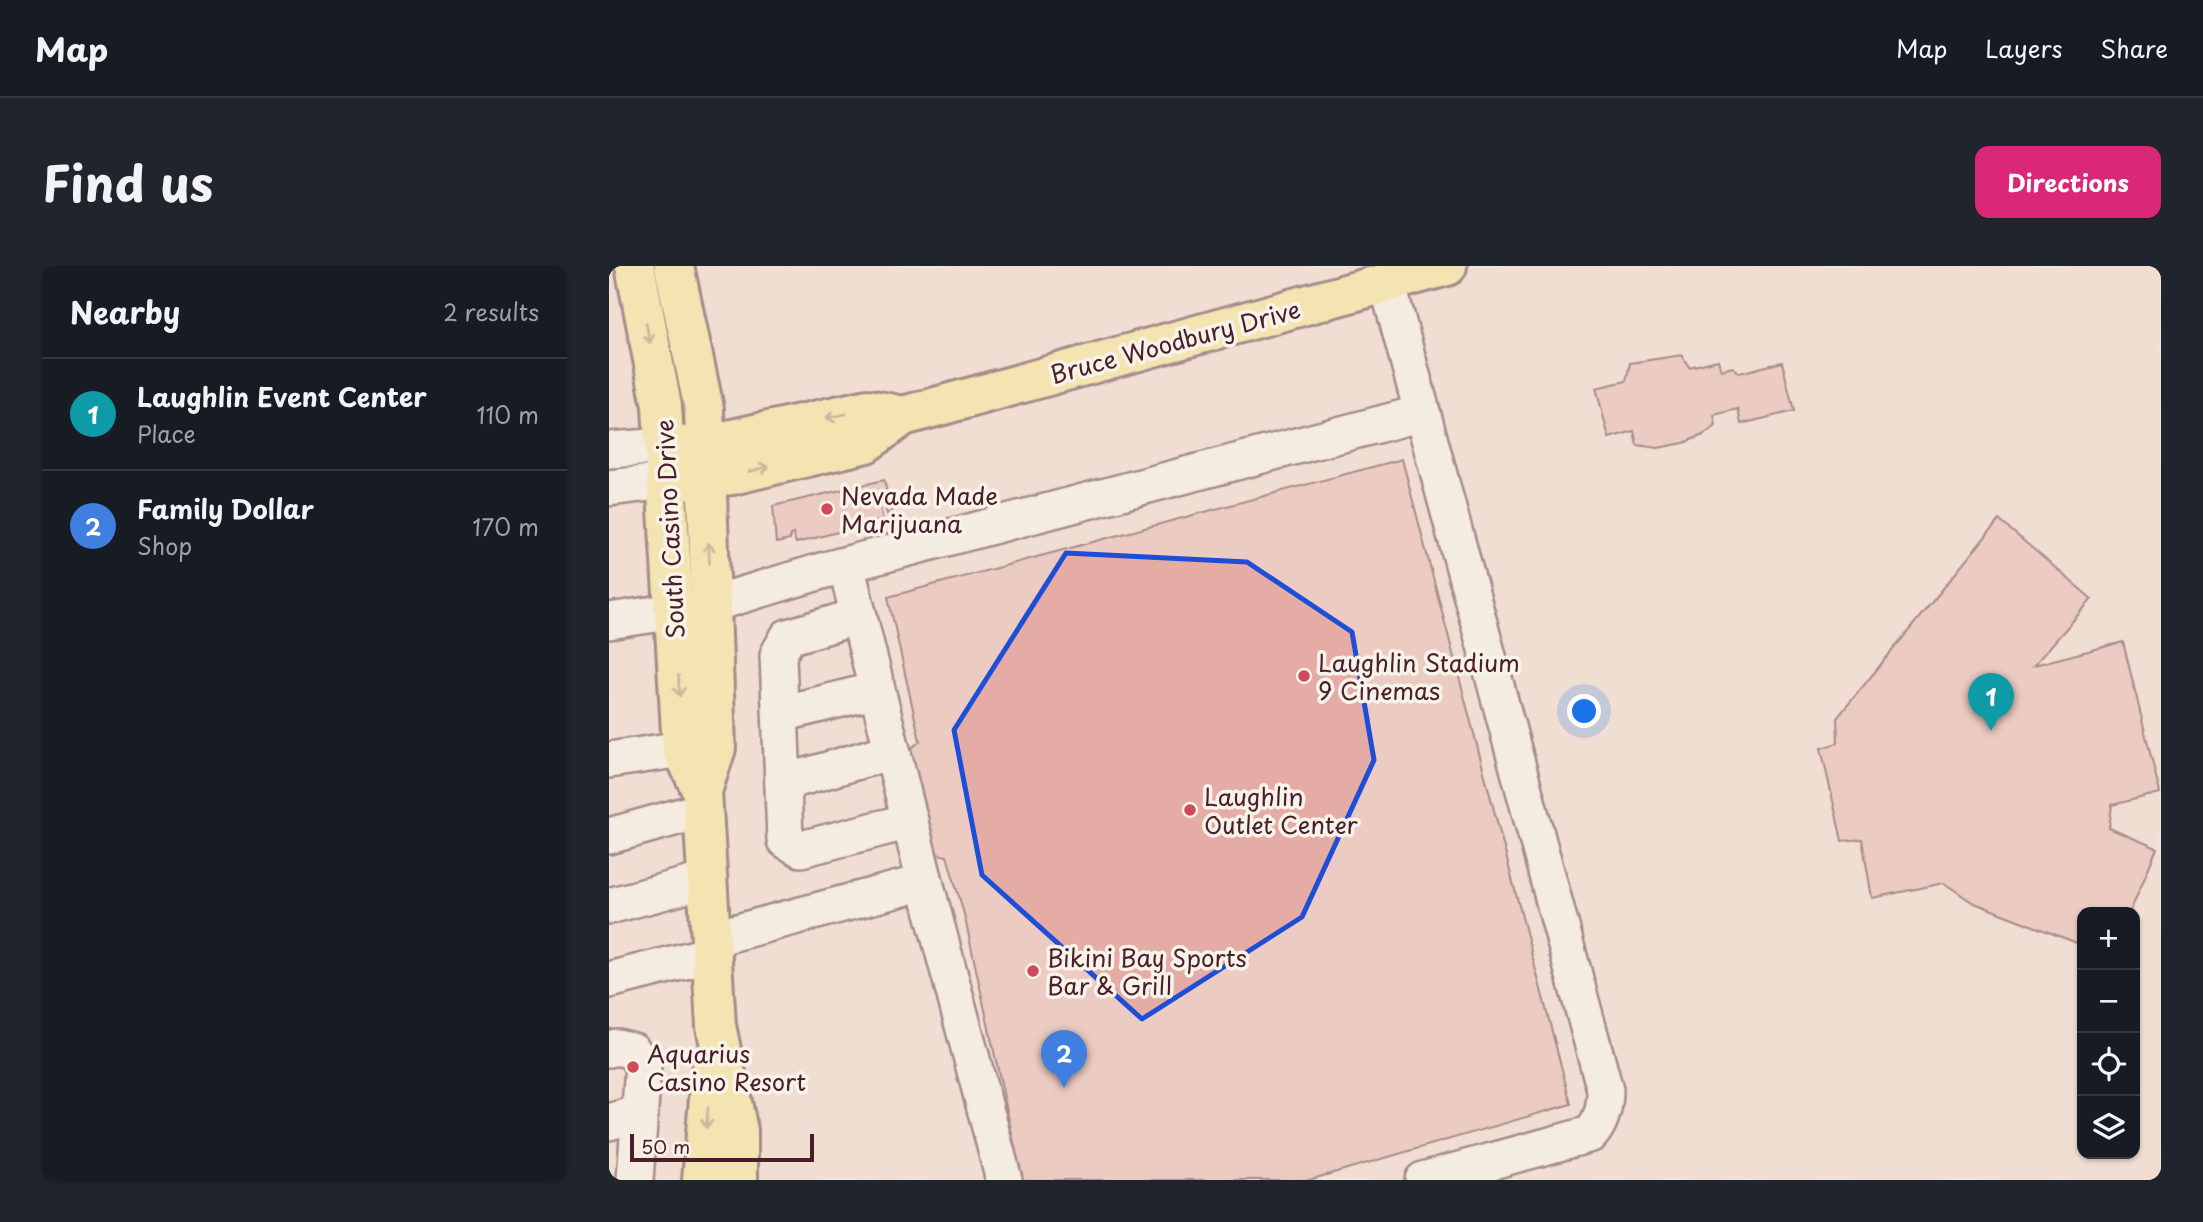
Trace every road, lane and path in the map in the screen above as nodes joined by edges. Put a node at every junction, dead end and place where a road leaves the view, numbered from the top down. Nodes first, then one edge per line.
1 (635, 266) edge
2 (674, 266) edge
3 (1447, 266) edge
4 (1387, 282) junction
5 (1422, 413) junction
6 (609, 450) edge
7 (705, 461) junction
8 (667, 464) junction
9 (609, 488) edge
10 (846, 565) junction
11 (712, 604) junction
12 (674, 611) junction
13 (859, 616) junction
14 (609, 621) edge
15 (877, 690) junction
16 (781, 714) junction
17 (682, 749) junction
18 (892, 751) junction
19 (609, 760) edge
20 (783, 783) junction
21 (702, 801) junction
22 (910, 821) junction
23 (609, 836) edge
24 (707, 880) junction
25 (925, 882) junction
26 (609, 906) edge
27 (711, 947) junction
28 (609, 980) edge
29 (716, 1026) junction
30 (609, 1049) edge
31 (624, 1118) edge
32 (635, 1180) edge
33 (702, 1180) edge
34 (738, 1180) edge
35 (1004, 1180) edge
36 (1423, 1180) edge

1 -> 8 main road, South Casino Drive
2 - 7 main road, South Casino Drive
3 - 4 main road, Bruce Woodbury Drive
4 - 5 street
4 - 7 main road, Bruce Woodbury Drive
5 - 10 street
5 - 36 street
6 - 8 street
7 - 8 main road, Bruce Woodbury Drive
11 -> 7 main road, South Casino Drive
8 - 9 street
8 - 12 main road, South Casino Drive
10 - 11 street
10 - 13 street
11 - 21 main road, South Casino Drive
12 - 14 street
12 -> 17 main road, South Casino Drive
13 - 15 street
13 - 16 street
15 - 16 street
15 - 18 street
16 - 20 street
17 - 19 street
17 - 21 main road, South Casino Drive
18 - 20 street
18 - 22 street
20 - 22 street
21 - 23 street
21 - 24 main road, South Casino Drive
22 - 25 street
24 - 26 street
24 - 27 main road, South Casino Drive
25 - 27 street
25 - 35 street
27 - 28 street
27 - 29 main road, South Casino Drive
29 -> 33 main road, South Casino Drive
29 - 34 main road, South Casino Drive
30 - 31 street
31 - 32 street

